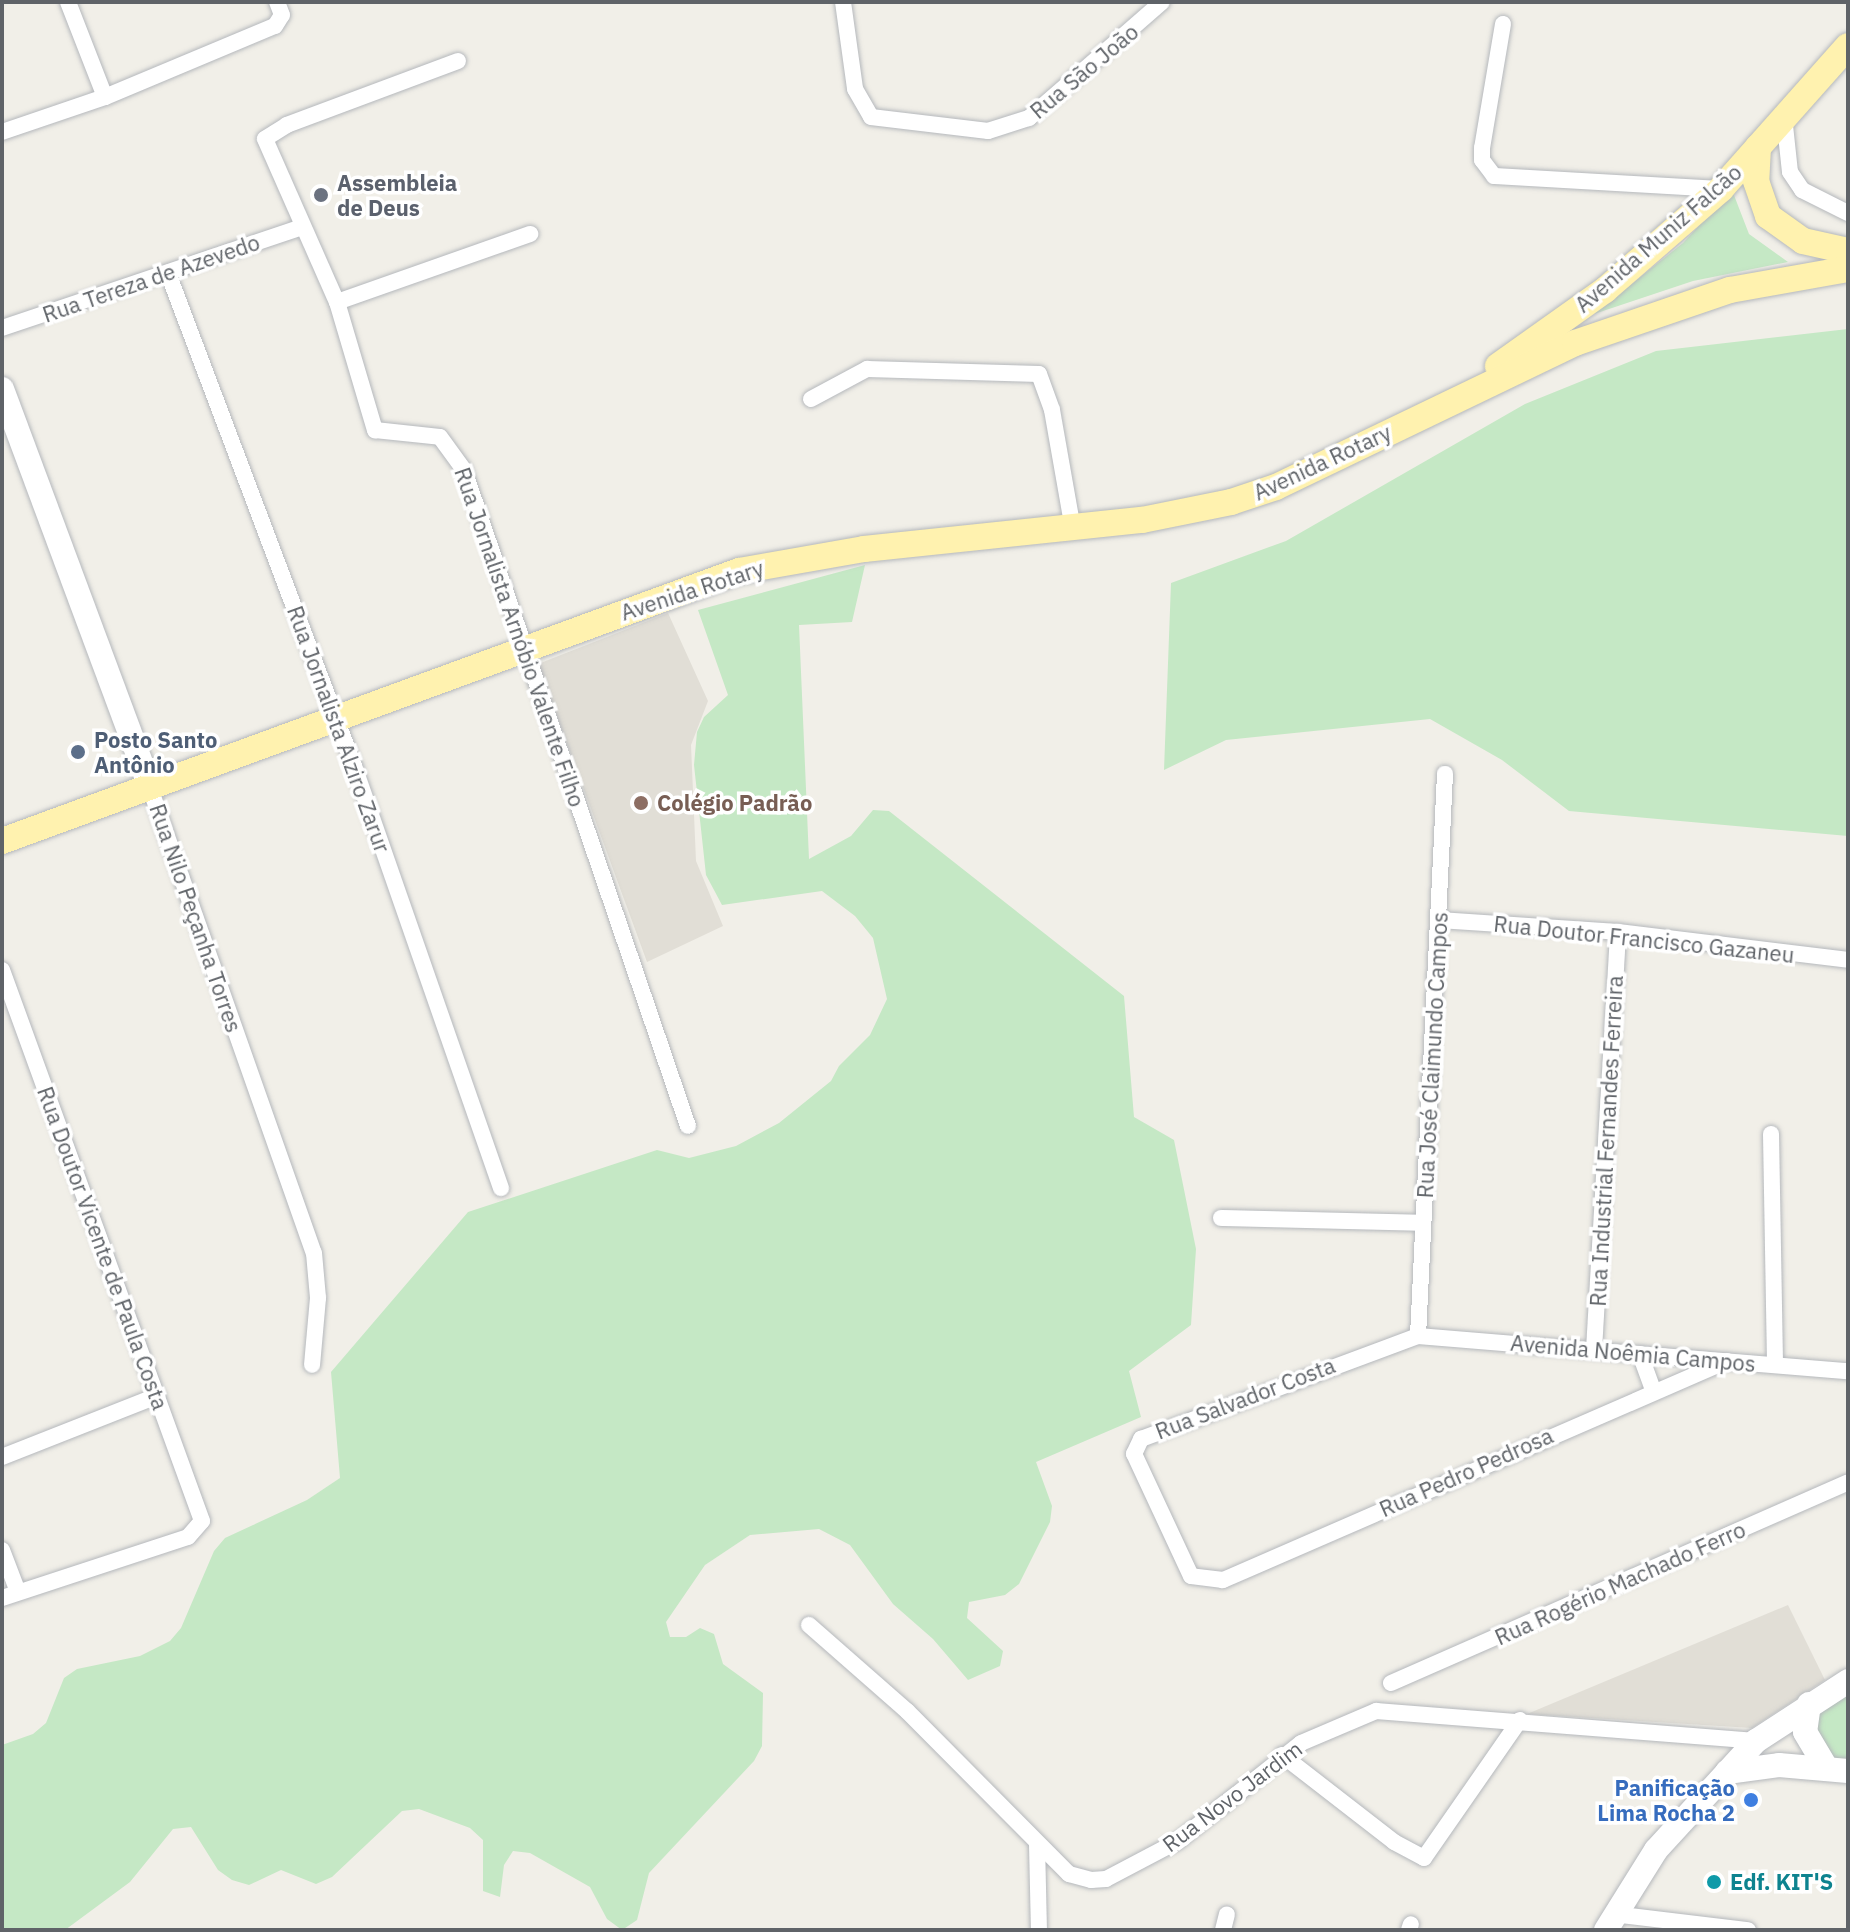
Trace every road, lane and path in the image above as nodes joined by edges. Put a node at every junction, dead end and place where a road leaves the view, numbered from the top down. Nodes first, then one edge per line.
1 (68, 2) edge
2 (277, 2) edge
3 (843, 2) edge
4 (1162, 2) edge
5 (1503, 24) dead end
6 (1848, 46) edge
7 (458, 61) dead end
8 (105, 97) junction
9 (1784, 116) junction
10 (2, 132) edge
11 (1758, 147) junction
12 (1721, 189) junction
13 (1848, 213) edge
14 (300, 228) junction
15 (530, 234) dead end
16 (1848, 251) edge
17 (1848, 269) edge
18 (168, 273) junction
19 (337, 302) junction
20 (2, 328) edge
21 (2, 389) edge
22 (811, 399) dead end
23 (1444, 404) junction
24 (1073, 529) junction
25 (522, 647) junction
26 (337, 722) junction
27 (1445, 774) dead end
28 (150, 788) junction
29 (2, 841) edge
30 (1439, 920) junction
31 (1618, 932) junction
32 (1848, 960) edge
33 (2, 970) edge
34 (688, 1126) dead end
35 (1771, 1134) dead end
36 (501, 1188) dead end
37 (1221, 1218) dead end
38 (1422, 1223) junction
39 (1418, 1336) junction
40 (1594, 1350) junction
41 (1640, 1354) junction
42 (1727, 1361) junction
43 (312, 1365) dead end
44 (1775, 1365) junction
45 (1848, 1371) edge
46 (1653, 1390) junction
47 (157, 1396) junction
48 (2, 1457) edge
49 (1848, 1482) edge
50 (2, 1550) edge
51 (1205, 1580) joint
52 (10, 1595) edge
53 (809, 1625) dead end
54 (1848, 1681) edge
55 (1391, 1683) dead end
56 (1809, 1704) junction
57 (1520, 1720) junction
58 (1756, 1741) junction
59 (1282, 1755) junction
60 (1837, 1770) edge
61 (1727, 1772) junction
62 (1037, 1844) junction
63 (1609, 1922) edge
64 (1040, 1926) edge
65 (1748, 1930) edge

1 - 8 street
2 - 8 street
3 - 4 street, Rua São João
5 - 12 street
6 - 9 main road, Avenida Muniz Falcão
7 - 14 street, Rua Jornalista Arnóbio Valente Filho
8 - 10 street
9 - 11 main road, Avenida Muniz Falcão
9 - 13 street
11 - 12 main road, Avenida Muniz Falcão
11 - 16 main road
12 - 23 main road, Avenida Muniz Falcão
14 - 18 street, Rua Tereza de Azevedo
14 - 19 street, Rua Jornalista Arnóbio Valente Filho
15 - 19 street
17 - 23 main road
18 - 20 street, Rua Tereza de Azevedo
18 - 26 street, Rua Jornalista Alziro Zarur
19 - 25 street, Rua Jornalista Arnóbio Valente Filho
21 - 28 street, Rua Nilo Peçanha Torres
22 - 24 street
23 - 24 main road, Avenida Rotary
24 - 25 main road, Avenida Rotary
25 - 26 main road, Avenida Rotary
25 - 34 street, Rua Jornalista Arnóbio Valente Filho
26 - 28 main road, Avenida Rotary
26 - 36 street, Rua Jornalista Alziro Zarur
27 - 30 street, Rua José Claimundo Campos
28 - 29 main road, Avenida Rotary
28 - 43 street, Rua Nilo Peçanha Torres
30 - 31 street, Rua Doutor Francisco Gazaneu
30 - 38 street, Rua José Claimundo Campos
31 - 32 street, Rua Doutor Francisco Gazaneu
31 - 40 street, Rua Industrial Fernandes Ferreira
33 - 47 street, Rua Doutor Vicente de Paula Costa
35 - 44 street
37 - 38 street
38 - 39 street, Rua José Claimundo Campos
39 - 40 street, Avenida Noêmia Campos
39 - 51 street, Rua Salvador Costa
40 - 41 street, Avenida Noêmia Campos
41 - 42 street, Avenida Noêmia Campos
41 - 46 street
42 - 44 street, Avenida Noêmia Campos
42 - 46 street, Rua Pedro Pedrosa
44 - 45 street, Avenida Noêmia Campos
46 - 51 street, Rua Pedro Pedrosa
47 - 48 street
47 - 52 street, Rua Doutor Vicente de Paula Costa
49 - 55 street, Rua Rogério Machado Ferro
50 - 52 street
53 - 62 street, Rua Novo Jardim
54 - 56 street
56 - 58 street
56 - 60 street
57 - 58 street, Rua Novo Jardim
57 - 59 street, Rua Novo Jardim
57 - 59 street
58 - 60 street
58 - 61 street
59 - 62 street, Rua Novo Jardim
60 - 61 street
61 - 63 street
62 - 64 street
63 - 65 street

